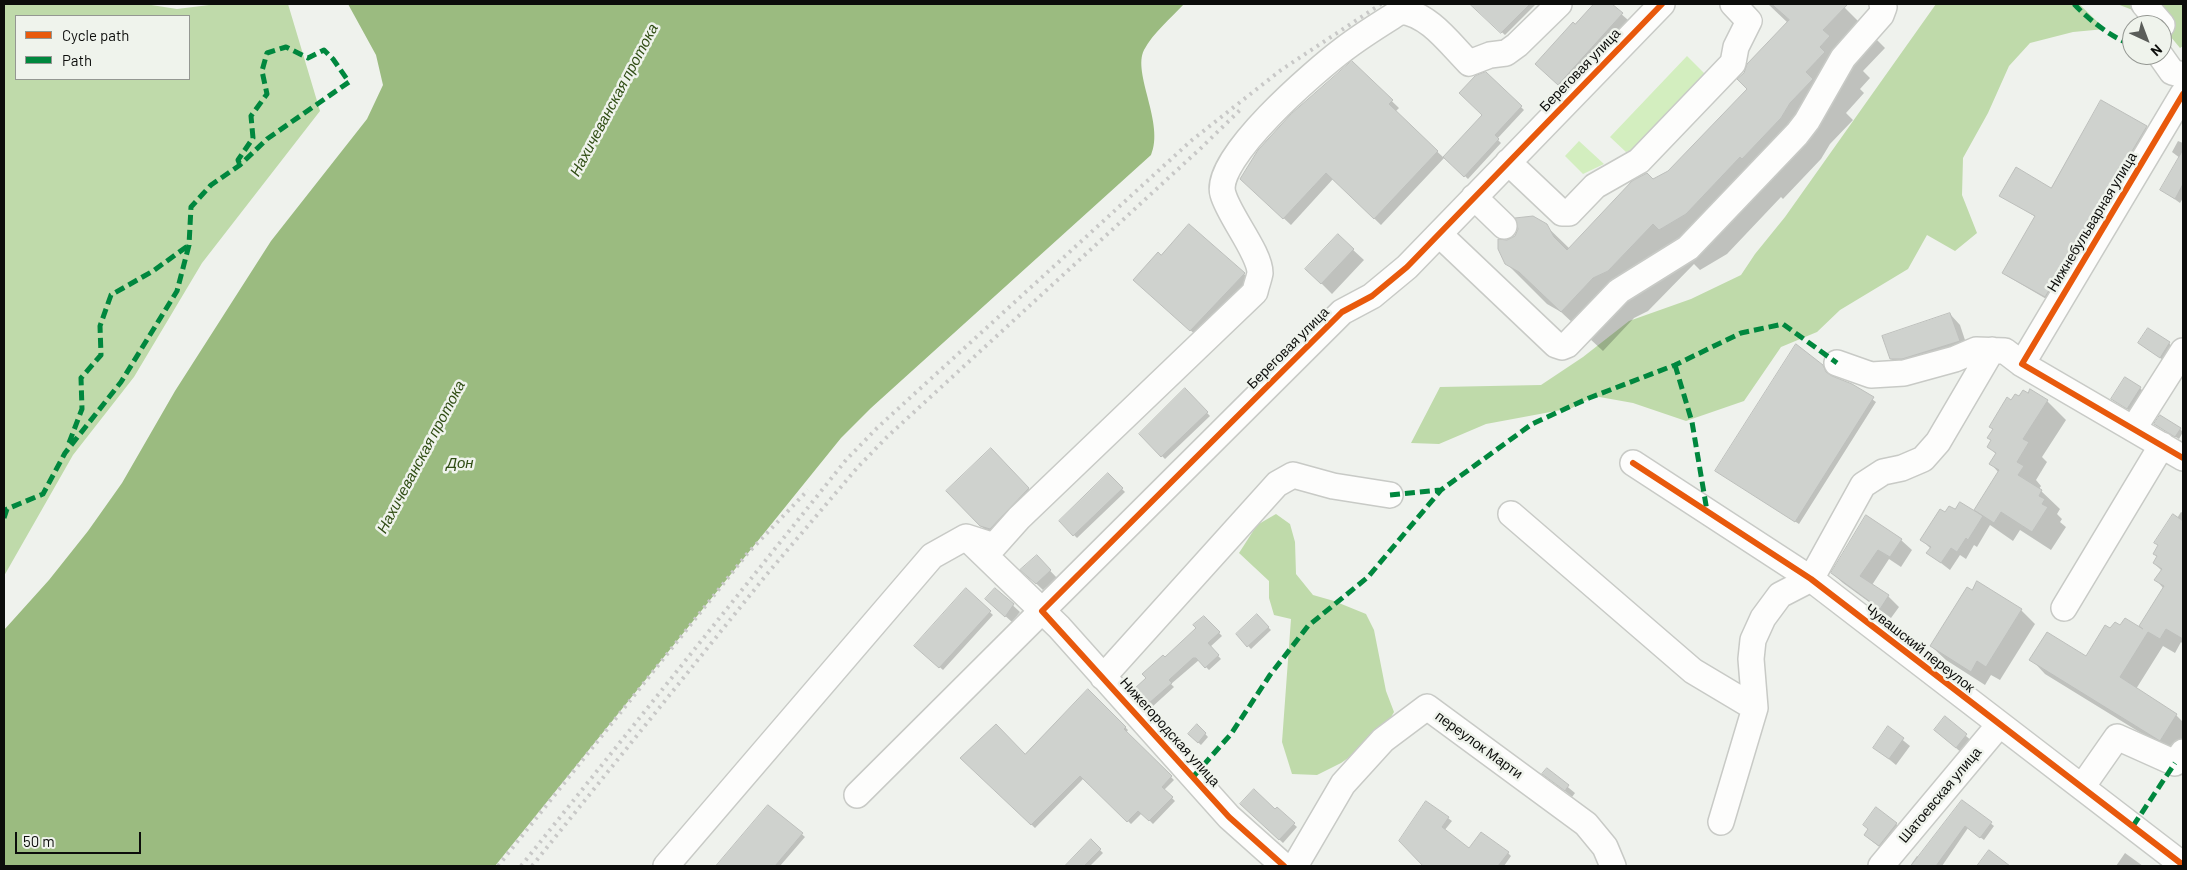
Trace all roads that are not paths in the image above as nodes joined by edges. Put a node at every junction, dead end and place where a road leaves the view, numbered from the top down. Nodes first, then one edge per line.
1 (1559, 4) edge
2 (1662, 4) edge
3 (1732, 4) edge
4 (1882, 4) edge
5 (2144, 4) edge
6 (2153, 15) edge
7 (2167, 65) edge
8 (2183, 75) edge
9 (2183, 94) edge
10 (1508, 162) junction
11 (1474, 197) junction
12 (1504, 226) dead end
13 (1439, 234) junction
14 (1992, 350) junction
15 (2183, 351) edge
16 (1837, 363) dead end
17 (2022, 364) junction
18 (2134, 428) junction
19 (2162, 445) junction
20 (2183, 458) edge
21 (1633, 464) dead end
22 (1390, 495) dead end
23 (1511, 514) dead end
24 (966, 537) junction
25 (1811, 580) junction
26 (2064, 608) dead end
27 (1042, 611) junction
28 (1103, 677) junction
29 (1755, 708) junction
30 (1999, 724) junction
31 (2183, 752) edge
32 (2082, 787) junction
33 (857, 795) dead end
34 (1721, 822) dead end
35 (2170, 862) edge
36 (666, 866) edge
37 (1284, 866) edge
38 (1295, 866) edge
39 (1613, 866) edge
40 (1881, 866) edge

1 - 24 street
2 - 10 street, Береговая улица
3 - 10 street
4 - 13 street
5 - 6 street
7 - 8 street
9 - 17 street, Нижнебульварная улица
10 - 11 street, Береговая улица
11 - 12 street
11 - 13 street, Береговая улица
13 - 27 street, Береговая улица
14 - 16 street
14 - 17 street
14 - 25 street
15 - 18 street
17 - 18 street
18 - 19 street
19 - 20 street
19 - 26 street
21 - 25 street, Чувашский переулок
22 - 28 street
23 - 29 street
24 - 27 street, Нижегородская улица
24 - 36 street
25 - 29 street
25 - 30 street, Чувашский переулок
27 - 28 street, Нижегородская улица
27 - 33 street, Береговая улица
28 - 37 street, Нижегородская улица
29 - 34 street
30 - 32 street, Чувашский переулок
30 - 40 street, Шатоевская улица
31 - 32 street
32 - 35 street, Чувашский переулок
38 - 39 street, переулок Марти

